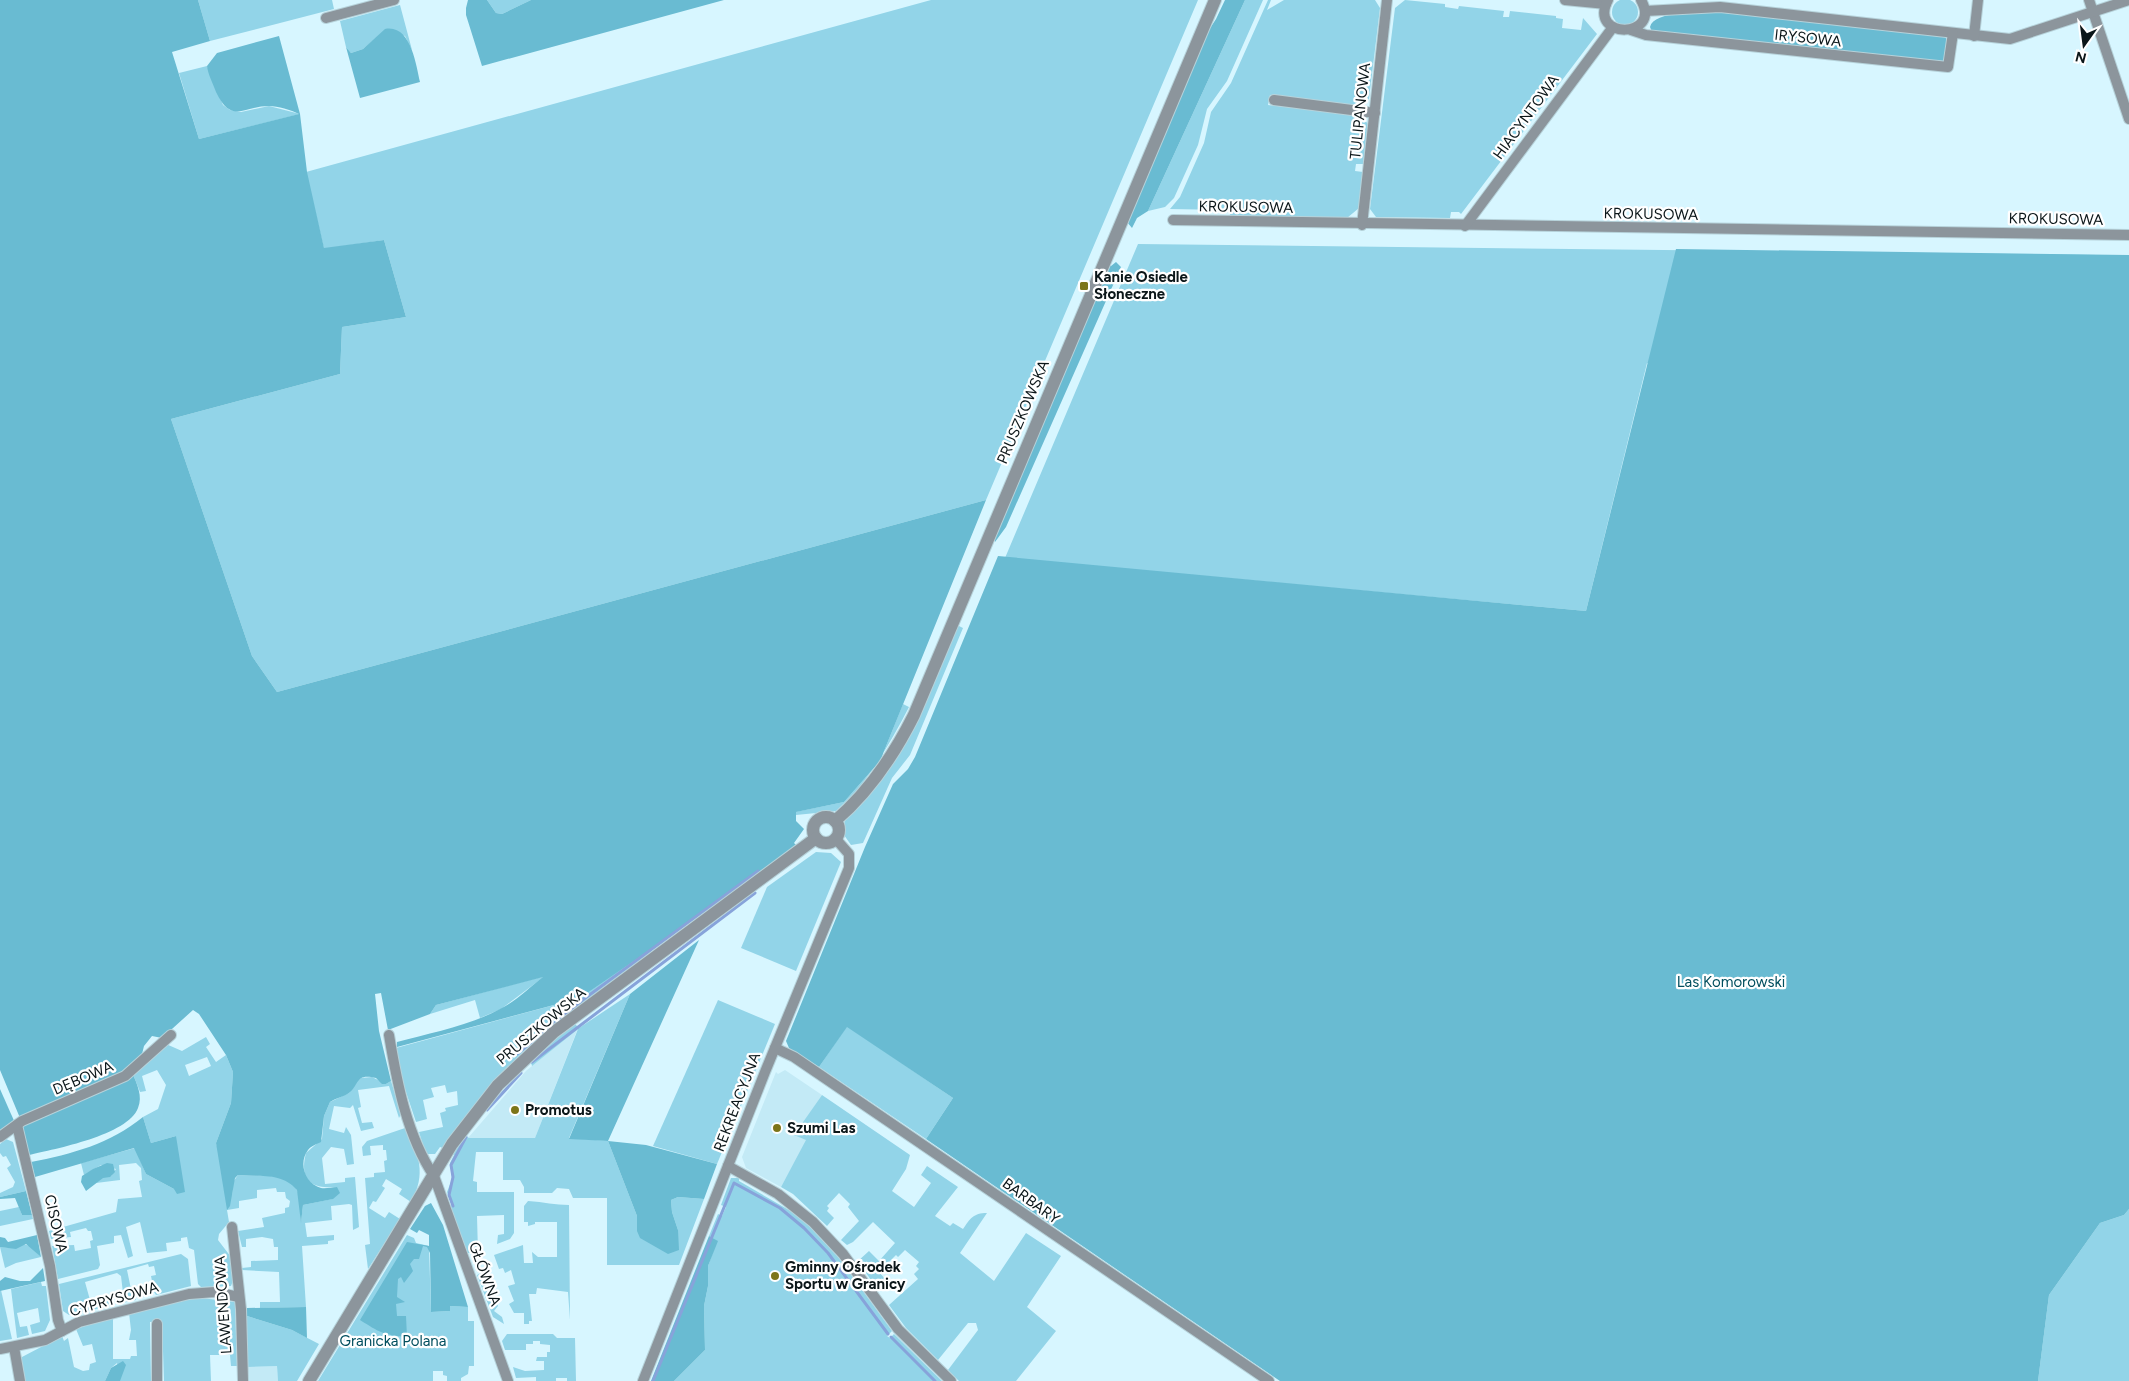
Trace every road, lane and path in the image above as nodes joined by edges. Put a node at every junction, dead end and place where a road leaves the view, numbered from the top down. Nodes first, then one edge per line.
1 (394, 0) edge
2 (1215, 0) edge
3 (1387, 0) edge
4 (1565, 0) edge
5 (1641, 0) edge
6 (1978, 0) edge
7 (2089, 0) edge
8 (2129, 0) edge
9 (1607, 2) edge
10 (1644, 11) junction
11 (2093, 12) junction
12 (326, 18) dead end
13 (1614, 28) junction
14 (1631, 30) junction
15 (1953, 33) junction
16 (1974, 36) junction
17 (1274, 100) dead end
18 (1375, 113) junction
19 (2129, 119) edge
20 (1173, 220) dead end
21 (1362, 224) junction
22 (1464, 226) junction
23 (2129, 236) edge
24 (835, 821) junction
25 (816, 838) junction
26 (835, 838) junction
27 (171, 1035) dead end
28 (388, 1035) dead end
29 (775, 1048) junction
30 (17, 1125) junction
31 (0, 1137) edge
32 (728, 1166) junction
33 (434, 1176) junction
34 (232, 1227) dead end
35 (239, 1296) junction
36 (156, 1324) dead end
37 (62, 1331) junction
38 (14, 1347) junction
39 (0, 1349) edge
40 (20, 1381) edge
41 (157, 1381) edge
42 (243, 1381) edge
43 (308, 1381) edge
44 (508, 1381) edge
45 (643, 1381) edge
46 (951, 1381) edge
47 (1269, 1381) edge

1 - 12 street
2 - 24 street, PRUSZKOWSKA
3 - 18 street, TULIPANOWA
4 - 9 street
5 - 10 street
6 - 16 street
7 - 11 street
8 - 11 street
9 - 13 street
10 - 14 street
10 - 15 street
11 - 16 street
11 - 19 street
13 - 14 street
13 - 22 street, HIACYNTOWA
14 - 15 street, IRYSOWA
15 - 16 street
17 - 18 street
18 - 21 street, TULIPANOWA
20 - 21 street, KROKUSOWA
21 - 22 street, KROKUSOWA
22 - 23 street, KROKUSOWA
24 - 25 street
24 - 26 street
25 - 26 street
25 - 33 street, PRUSZKOWSKA
26 - 29 street, REKREACYJNA
27 - 30 street, DĘBOWA
28 - 33 street, GŁÓWNA
29 - 32 street, REKREACYJNA
29 - 47 street, BARBARY
30 - 31 street, DĘBOWA
30 - 37 street, CISOWA
32 - 45 street, REKREACYJNA
32 - 46 street
33 - 43 street, PRUSZKOWSKA
33 - 44 street, GŁÓWNA
34 - 35 street, LAWENDOWA
35 - 37 street, CYPRYSOWA
35 - 42 street, LAWENDOWA
36 - 41 street
37 - 38 street, CYPRYSOWA
38 - 39 street, CYPRYSOWA
38 - 40 street

